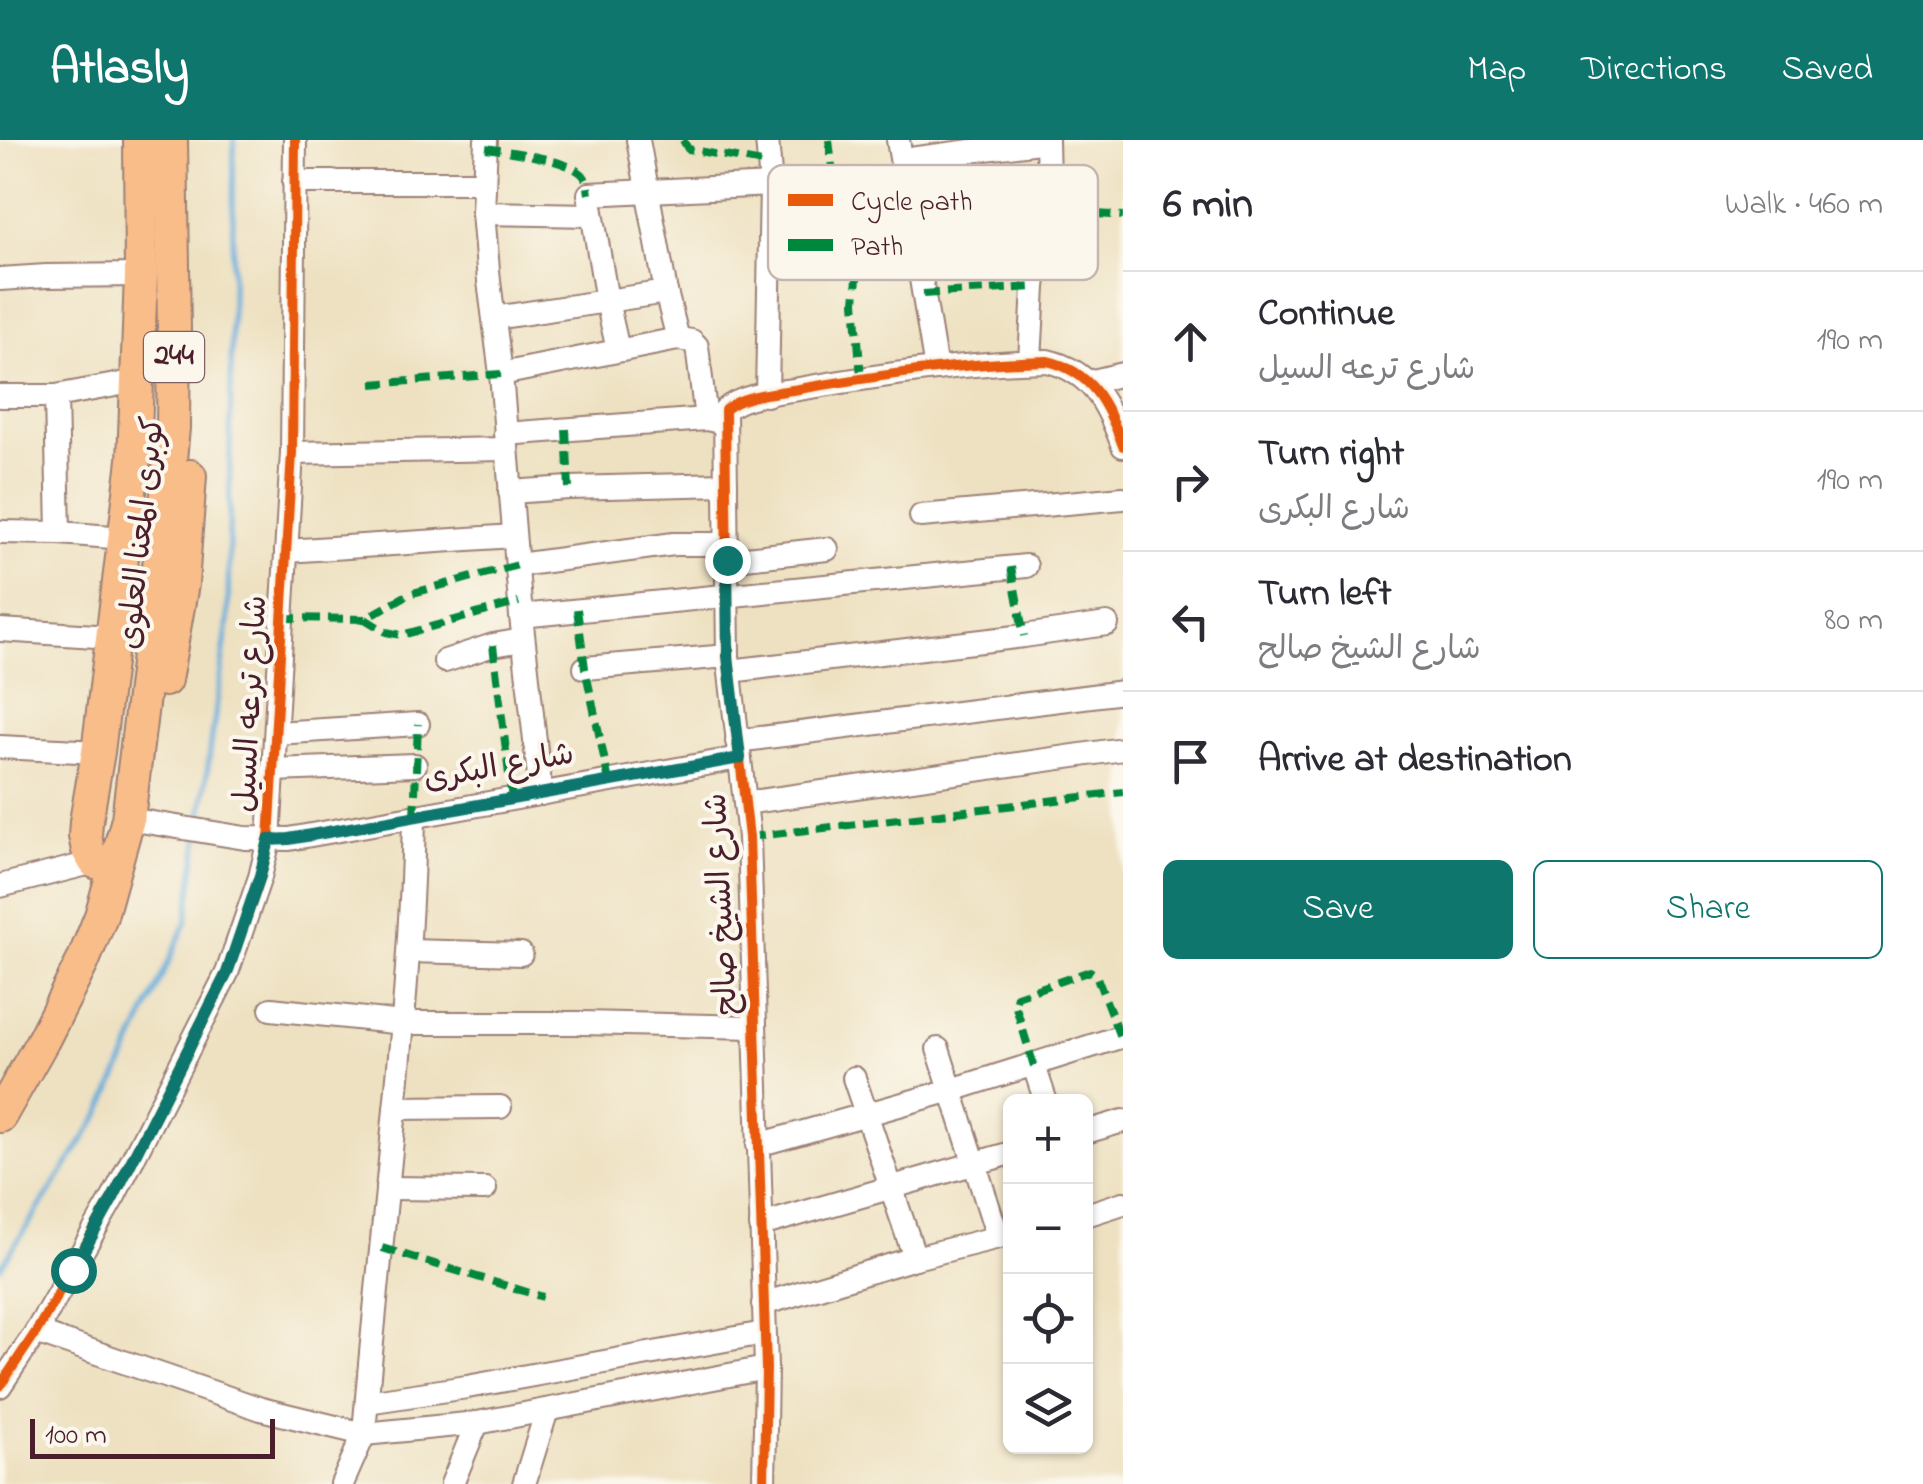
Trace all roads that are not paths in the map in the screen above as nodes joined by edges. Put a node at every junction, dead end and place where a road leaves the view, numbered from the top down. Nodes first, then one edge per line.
1 (140, 140) edge
2 (150, 140) edge
3 (172, 140) edge
4 (193, 140) edge
5 (294, 140) edge
6 (486, 140) edge
7 (638, 140) edge
8 (767, 140) edge
9 (1047, 140) edge
10 (900, 150) edge
11 (769, 165) edge
12 (1048, 165) edge
13 (294, 182) junction
14 (483, 182) junction
15 (768, 185) edge
16 (646, 191) junction
17 (483, 213) junction
18 (592, 216) junction
19 (141, 275) junction
20 (0, 279) edge
21 (769, 280) edge
22 (921, 280) edge
23 (1035, 280) edge
24 (666, 292) junction
25 (607, 301) junction
26 (494, 318) junction
27 (678, 339) junction
28 (618, 350) junction
29 (1030, 361) junction
30 (936, 369) junction
31 (501, 374) junction
32 (1123, 374) edge
33 (137, 381) junction
34 (1089, 382) junction
35 (767, 395) junction
36 (0, 396) edge
37 (56, 396) junction
38 (715, 421) junction
39 (506, 441) junction
40 (1123, 446) edge
41 (292, 453) junction
42 (726, 484) junction
43 (510, 492) junction
44 (1123, 498) edge
45 (921, 516) dead end
46 (0, 532) edge
47 (59, 533) junction
48 (514, 536) junction
49 (124, 538) junction
50 (828, 549) dead end
51 (286, 551) junction
52 (727, 552) junction
53 (518, 565) junction
54 (1026, 566) dead end
55 (150, 572) junction
56 (727, 594) junction
57 (520, 616) junction
58 (1107, 624) dead end
59 (0, 630) edge
60 (112, 637) junction
61 (523, 640) junction
62 (445, 661) dead end
63 (729, 664) junction
64 (585, 668) dead end
65 (1123, 692) edge
66 (418, 724) dead end
67 (276, 733) junction
68 (0, 747) edge
69 (738, 749) junction
70 (1123, 750) edge
71 (98, 752) junction
72 (415, 766) dead end
73 (273, 770) junction
74 (541, 794) junction
75 (745, 803) junction
76 (414, 816) junction
77 (128, 819) junction
78 (257, 839) junction
79 (95, 862) junction
80 (0, 886) edge
81 (409, 951) junction
82 (521, 954) dead end
83 (271, 1009) dead end
84 (403, 1023) junction
85 (754, 1027) junction
86 (1122, 1040) edge
87 (938, 1049) dead end
88 (1034, 1066) junction
89 (0, 1078) edge
90 (854, 1078) dead end
91 (952, 1090) junction
92 (1043, 1094) edge
93 (500, 1107) dead end
94 (395, 1108) junction
95 (866, 1115) junction
96 (0, 1116) edge
97 (1123, 1121) edge
98 (1093, 1130) edge
99 (758, 1145) junction
100 (1003, 1155) edge
101 (975, 1162) junction
102 (387, 1188) junction
103 (891, 1188) junction
104 (485, 1189) dead end
105 (1123, 1203) edge
106 (1093, 1213) edge
107 (761, 1225) junction
108 (1003, 1232) edge
109 (1003, 1235) edge
110 (915, 1258) junction
111 (764, 1304) junction
112 (36, 1332) junction
113 (764, 1334) junction
114 (766, 1368) junction
115 (0, 1386) edge
116 (367, 1402) junction
117 (547, 1410) junction
118 (477, 1423) junction
119 (364, 1434) junction
120 (342, 1484) edge
121 (452, 1484) edge
122 (524, 1484) edge
123 (764, 1484) edge

1 - 19 highway
2 - 55 highway, كوبرى المعنا العلوى / 244
3 - 55 highway, كوبرى المعنا العلوى / 244
4 - 77 highway
5 - 13 street, شارع ترعه السيل
6 - 14 street
7 - 16 street
8 - 11 street
9 - 10 street
9 - 12 street
13 - 14 street
13 - 41 street, شارع ترعه السيل
14 - 17 street
15 - 16 street
16 - 18 street
16 - 24 street
17 - 18 street
17 - 26 street
18 - 25 street
19 - 20 street
19 - 33 highway
21 - 35 street
22 - 30 street
23 - 29 street
24 - 25 street
24 - 27 street
25 - 26 street
25 - 28 street
26 - 31 street
27 - 28 street
27 - 38 street, شارع الشيخ صالح
28 - 31 street
29 - 30 street
29 - 34 street
30 - 35 street
31 - 39 street
32 - 34 street
33 - 37 street
33 - 49 highway
34 - 40 street
35 - 38 street
36 - 37 street
37 - 47 street
38 - 39 street
38 - 42 street, شارع الشيخ صالح
39 - 41 street
39 - 43 street
41 - 51 street, شارع ترعه السيل
42 - 43 street
42 - 52 street, شارع الشيخ صالح
43 - 48 street
44 - 45 street
46 - 47 street
47 - 49 street
48 - 51 street
48 - 53 street
49 - 60 highway
50 - 52 street
51 - 67 street, شارع ترعه السيل
52 - 53 street
52 - 56 street, شارع الشيخ صالح
53 - 57 street
54 - 56 street
55 - 77 highway, كوبرى المعنا العلوى / 244
55 - 79 highway, كوبرى المعنا العلوى / 244
56 - 57 street
56 - 63 street, شارع الشيخ صالح
57 - 61 street
58 - 63 street
59 - 60 street
60 - 71 highway
61 - 62 street
61 - 74 street
63 - 64 street
63 - 69 street, شارع الشيخ صالح
65 - 69 street, شارع البكرى
66 - 67 street
67 - 73 street, شارع ترعه السيل
68 - 71 street
69 - 74 street, شارع البكرى
69 - 75 street, شارع الشيخ صالح
70 - 75 street
71 - 79 highway
72 - 73 street
73 - 78 street, شارع ترعه السيل
74 - 76 street, شارع البكرى
75 - 85 street, شارع الشيخ صالح
76 - 78 street, شارع البكرى
76 - 81 street
77 - 78 street, شارع البكرى
77 - 96 highway, 244
78 - 112 street, شارع ترعه السيل
79 - 80 street
79 - 89 highway, 244
81 - 82 street
81 - 84 street
83 - 84 street
84 - 85 street
84 - 94 street
85 - 99 street, شارع الشيخ صالح
86 - 88 street
87 - 91 street
88 - 91 street
88 - 92 street
90 - 95 street
91 - 95 street
91 - 101 street
93 - 94 street
94 - 102 street
95 - 99 street
95 - 103 street
97 - 98 street
99 - 107 street, شارع الشيخ صالح
100 - 101 street
101 - 103 street
101 - 108 street
102 - 104 street
102 - 116 street
103 - 107 street
103 - 110 street
105 - 106 street
107 - 111 street, شارع الشيخ صالح
109 - 110 street
110 - 111 street
111 - 113 street, شارع الشيخ صالح
112 - 115 street, شارع ترعه السيل
112 - 119 street
113 - 114 street, شارع الشيخ صالح
113 - 116 street
114 - 117 street
114 - 123 street, شارع الشيخ صالح
116 - 119 street
117 - 118 street
117 - 122 street
118 - 119 street
118 - 121 street
119 - 120 street

